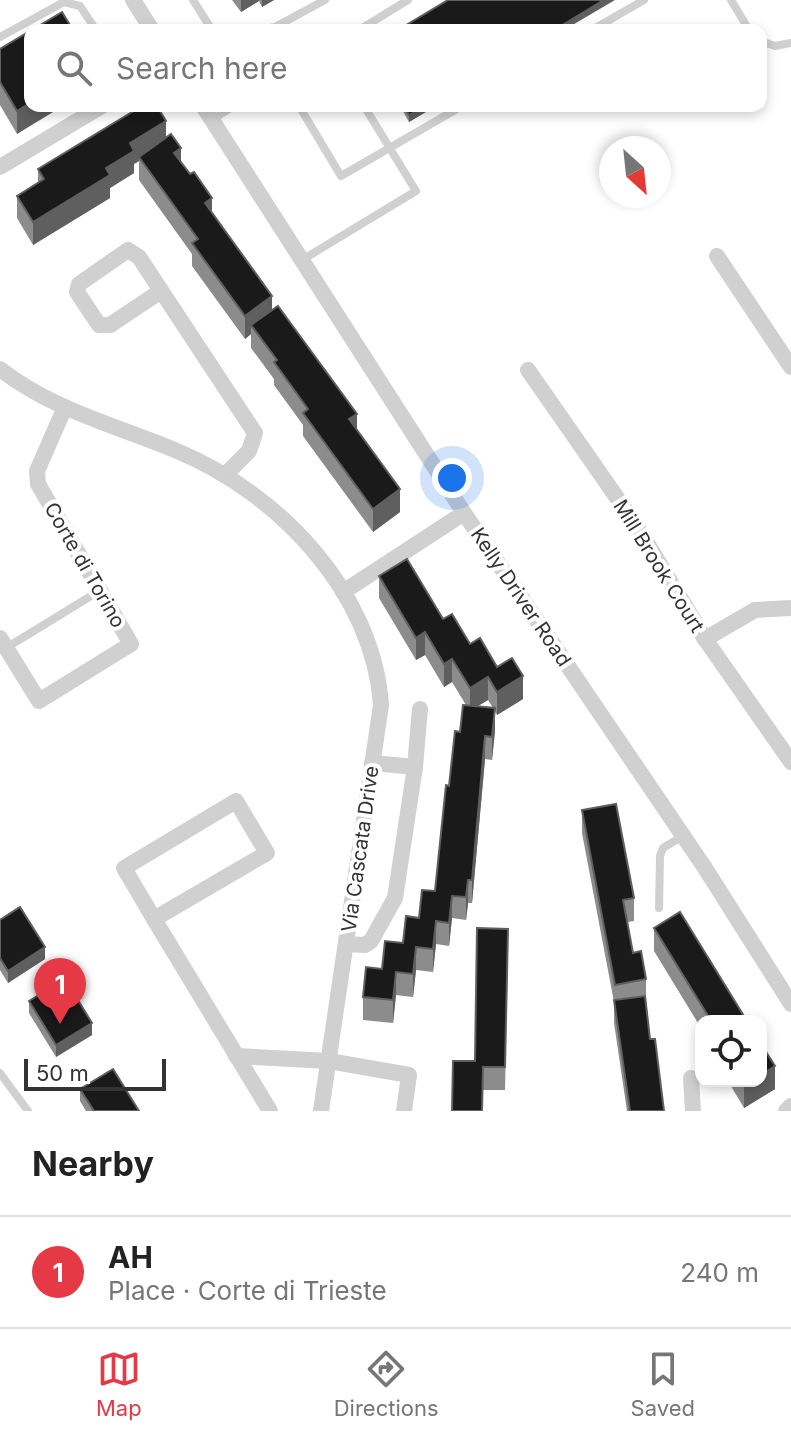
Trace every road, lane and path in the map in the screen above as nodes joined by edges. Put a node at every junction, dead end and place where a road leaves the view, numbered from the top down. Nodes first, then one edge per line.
1 (133, 0) edge
2 (193, 0) edge
3 (325, 0) edge
4 (644, 0) edge
5 (731, 0) edge
6 (403, 1) edge
7 (92, 24) edge
8 (148, 24) edge
9 (208, 24) edge
10 (281, 24) edge
11 (368, 24) edge
12 (602, 24) edge
13 (745, 24) edge
14 (0, 37) edge
15 (767, 43) edge
16 (791, 43) edge
17 (92, 112) edge
18 (303, 112) edge
19 (368, 112) edge
20 (451, 112) edge
21 (207, 113) edge
22 (390, 147) junction
23 (0, 167) edge
24 (717, 256) dead end
25 (302, 260) junction
26 (161, 291) junction
27 (791, 367) edge
28 (0, 369) edge
29 (528, 370) dead end
30 (65, 407) junction
31 (226, 474) junction
32 (464, 513) junction
33 (100, 590) junction
34 (343, 592) junction
35 (791, 608) edge
36 (705, 639) junction
37 (3, 643) edge
38 (420, 709) dead end
39 (791, 762) edge
40 (372, 763) junction
41 (415, 767) junction
42 (683, 836) junction
43 (659, 908) dead end
44 (154, 919) junction
45 (346, 944) junction
46 (785, 981) edge
47 (791, 1004) edge
48 (236, 1056) junction
49 (329, 1061) junction
50 (0, 1073) edge
51 (691, 1078) dead end
52 (791, 1106) edge
53 (28, 1111) edge
54 (270, 1111) edge
55 (321, 1111) edge
56 (404, 1111) edge
57 (693, 1111) edge
58 (786, 1111) edge

1 - 8 street
2 - 9 lane
3 - 10 lane
4 - 12 lane
5 - 13 lane
6 - 11 lane
7 - 14 lane
15 - 16 lane
17 - 23 street
18 - 22 lane
19 - 22 lane
20 - 22 lane
21 - 25 street, Kelly Driver Road
22 - 25 lane
24 - 27 street
25 - 32 street, Kelly Driver Road
26 - 26 street
26 - 31 street
28 - 30 street, Via Cascata Drive
29 - 36 street, Mill Brook Court
30 - 31 street, Via Cascata Drive
30 - 33 street, Corte di Torino
31 - 34 street, Via Cascata Drive
32 - 34 street
32 - 42 street, Kelly Driver Road
33 - 37 lane
33 - 37 street, Corte di Torino
34 - 40 street, Via Cascata Drive
35 - 36 street
36 - 39 street, Mill Brook Court
38 - 41 street
40 - 41 street
40 - 45 street, Via Cascata Drive
41 - 45 street
42 - 43 lane
42 - 46 street, Kelly Driver Road
44 - 44 street
44 - 48 street
45 - 49 street, Via Cascata Drive
46 - 47 street, Kelly Driver Road
48 - 49 street
48 - 54 street
49 - 55 street, Via Cascata Drive
49 - 56 street
50 - 53 lane
51 - 57 street
52 - 58 street

